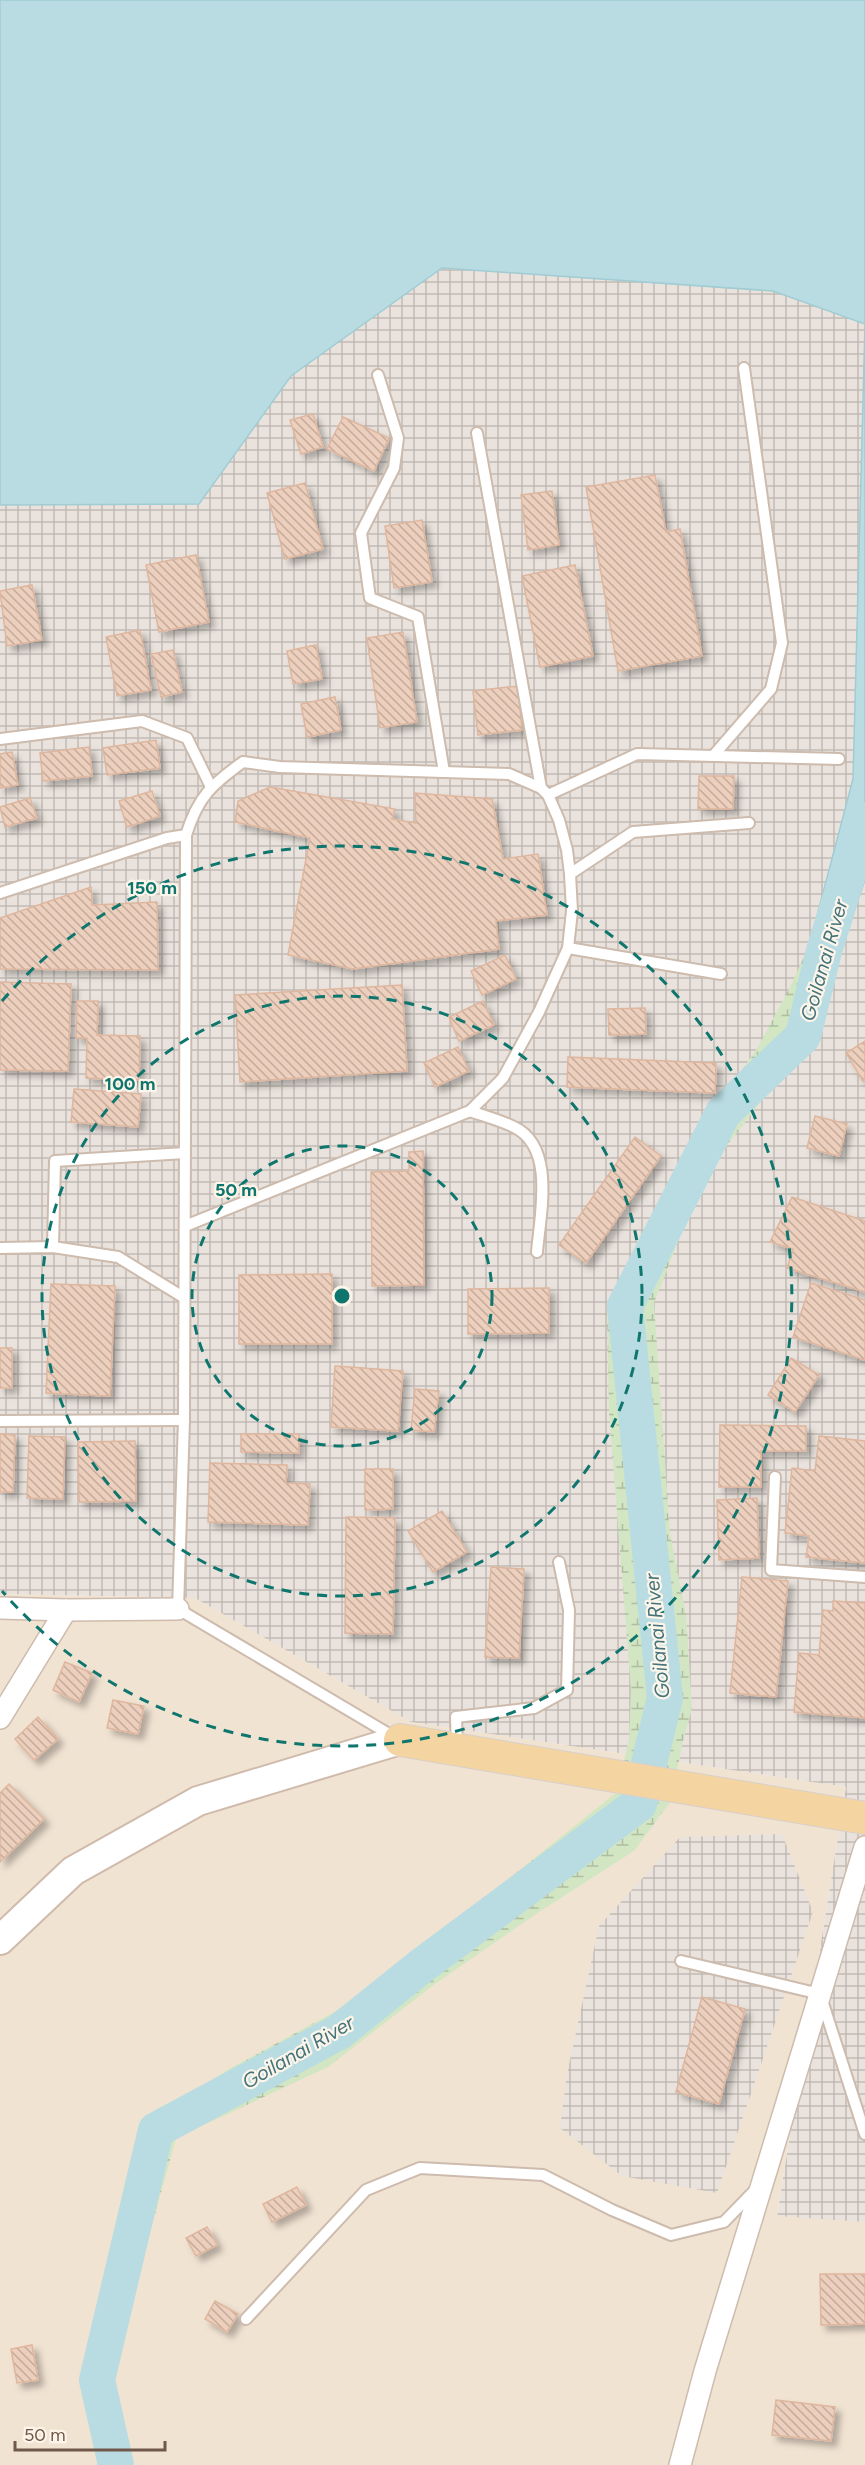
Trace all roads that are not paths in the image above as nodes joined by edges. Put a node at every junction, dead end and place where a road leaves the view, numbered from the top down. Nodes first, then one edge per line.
1 (744, 368) dead end
2 (378, 375) dead end
3 (477, 433) dead end
4 (0, 739) edge
5 (712, 756) junction
6 (839, 759) dead end
7 (444, 772) junction
8 (211, 787) junction
9 (545, 792) junction
10 (749, 823) dead end
11 (186, 835) junction
12 (570, 874) junction
13 (0, 893) edge
14 (568, 948) junction
15 (721, 974) dead end
16 (470, 1111) junction
17 (185, 1153) junction
18 (185, 1226) junction
19 (53, 1247) junction
20 (0, 1248) edge
21 (537, 1252) dead end
22 (183, 1297) junction
23 (184, 1420) junction
24 (0, 1421) edge
25 (775, 1477) dead end
26 (560, 1562) dead end
27 (865, 1577) edge
28 (0, 1608) edge
29 (178, 1609) junction
30 (66, 1610) junction
31 (0, 1718) edge
32 (400, 1740) junction
33 (458, 1751) junction
34 (865, 1818) edge
35 (865, 1847) edge
36 (0, 1940) edge
37 (681, 1961) dead end
38 (820, 1994) junction
39 (865, 2134) edge
40 (762, 2183) junction
41 (246, 2319) dead end
42 (680, 2465) edge

1 - 5 lane
2 - 7 lane
3 - 9 lane
4 - 8 lane
5 - 6 lane
5 - 9 lane
7 - 8 lane
7 - 9 lane
8 - 11 lane
9 - 12 lane
10 - 12 lane
11 - 13 lane
11 - 17 lane
12 - 14 lane
14 - 15 lane
14 - 16 lane
16 - 18 lane
16 - 21 lane
17 - 18 lane
17 - 19 lane
18 - 22 lane
19 - 20 lane
19 - 22 lane
22 - 23 lane
23 - 24 lane
23 - 29 lane
25 - 27 lane
26 - 33 lane
28 - 30 street
29 - 30 street
29 - 32 lane
30 - 31 street
32 - 33 main road
32 - 36 main road
33 - 34 main road
35 - 38 street
37 - 38 lane
38 - 39 lane
38 - 40 street
40 - 41 lane
40 - 42 street

